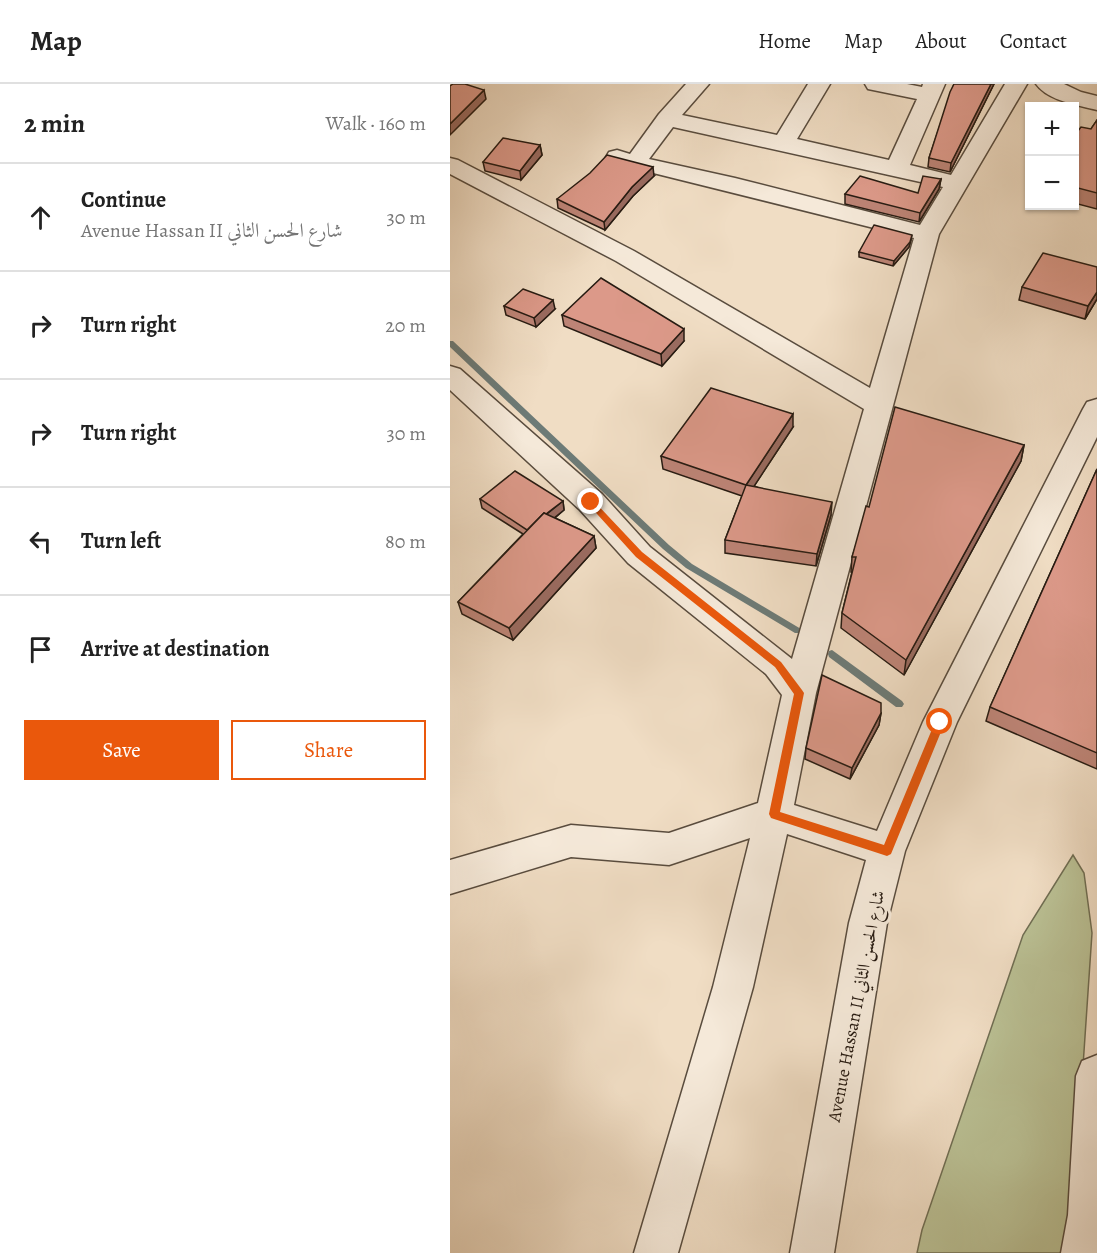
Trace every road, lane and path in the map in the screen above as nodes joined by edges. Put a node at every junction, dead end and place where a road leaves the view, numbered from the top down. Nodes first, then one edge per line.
1 (698, 84) edge
2 (819, 84) edge
3 (876, 84) edge
4 (1016, 84) edge
5 (1047, 84) edge
6 (931, 90) edge
7 (1097, 103) edge
8 (667, 119) junction
9 (783, 142) junction
10 (450, 165) edge
11 (896, 170) junction
12 (957, 183) junction
13 (927, 234) junction
14 (456, 394) edge
15 (880, 406) junction
16 (1097, 409) edge
17 (1087, 451) edge
18 (799, 693) junction
19 (774, 814) junction
20 (887, 851) junction
21 (450, 877) edge
22 (1097, 1076) edge
23 (1090, 1222) edge
24 (656, 1253) edge
25 (812, 1253) edge

1 - 8 street
2 - 9 street
3 - 6 street
4 - 12 street
5 - 7 street
6 - 11 street
8 - 9 street
8 - 13 street
9 - 11 street
10 - 15 street
11 - 12 street
12 - 13 street
13 - 15 street
14 - 18 street
15 - 18 street
16 - 17 street, Avenue Hassan II شارع الحسن الثاني
17 - 20 street, Avenue Hassan II شارع الحسن الثاني
18 - 19 street
19 - 20 street
19 - 21 street
19 - 24 street
20 - 25 street, Avenue Hassan II شارع الحسن الثاني
22 - 23 street

